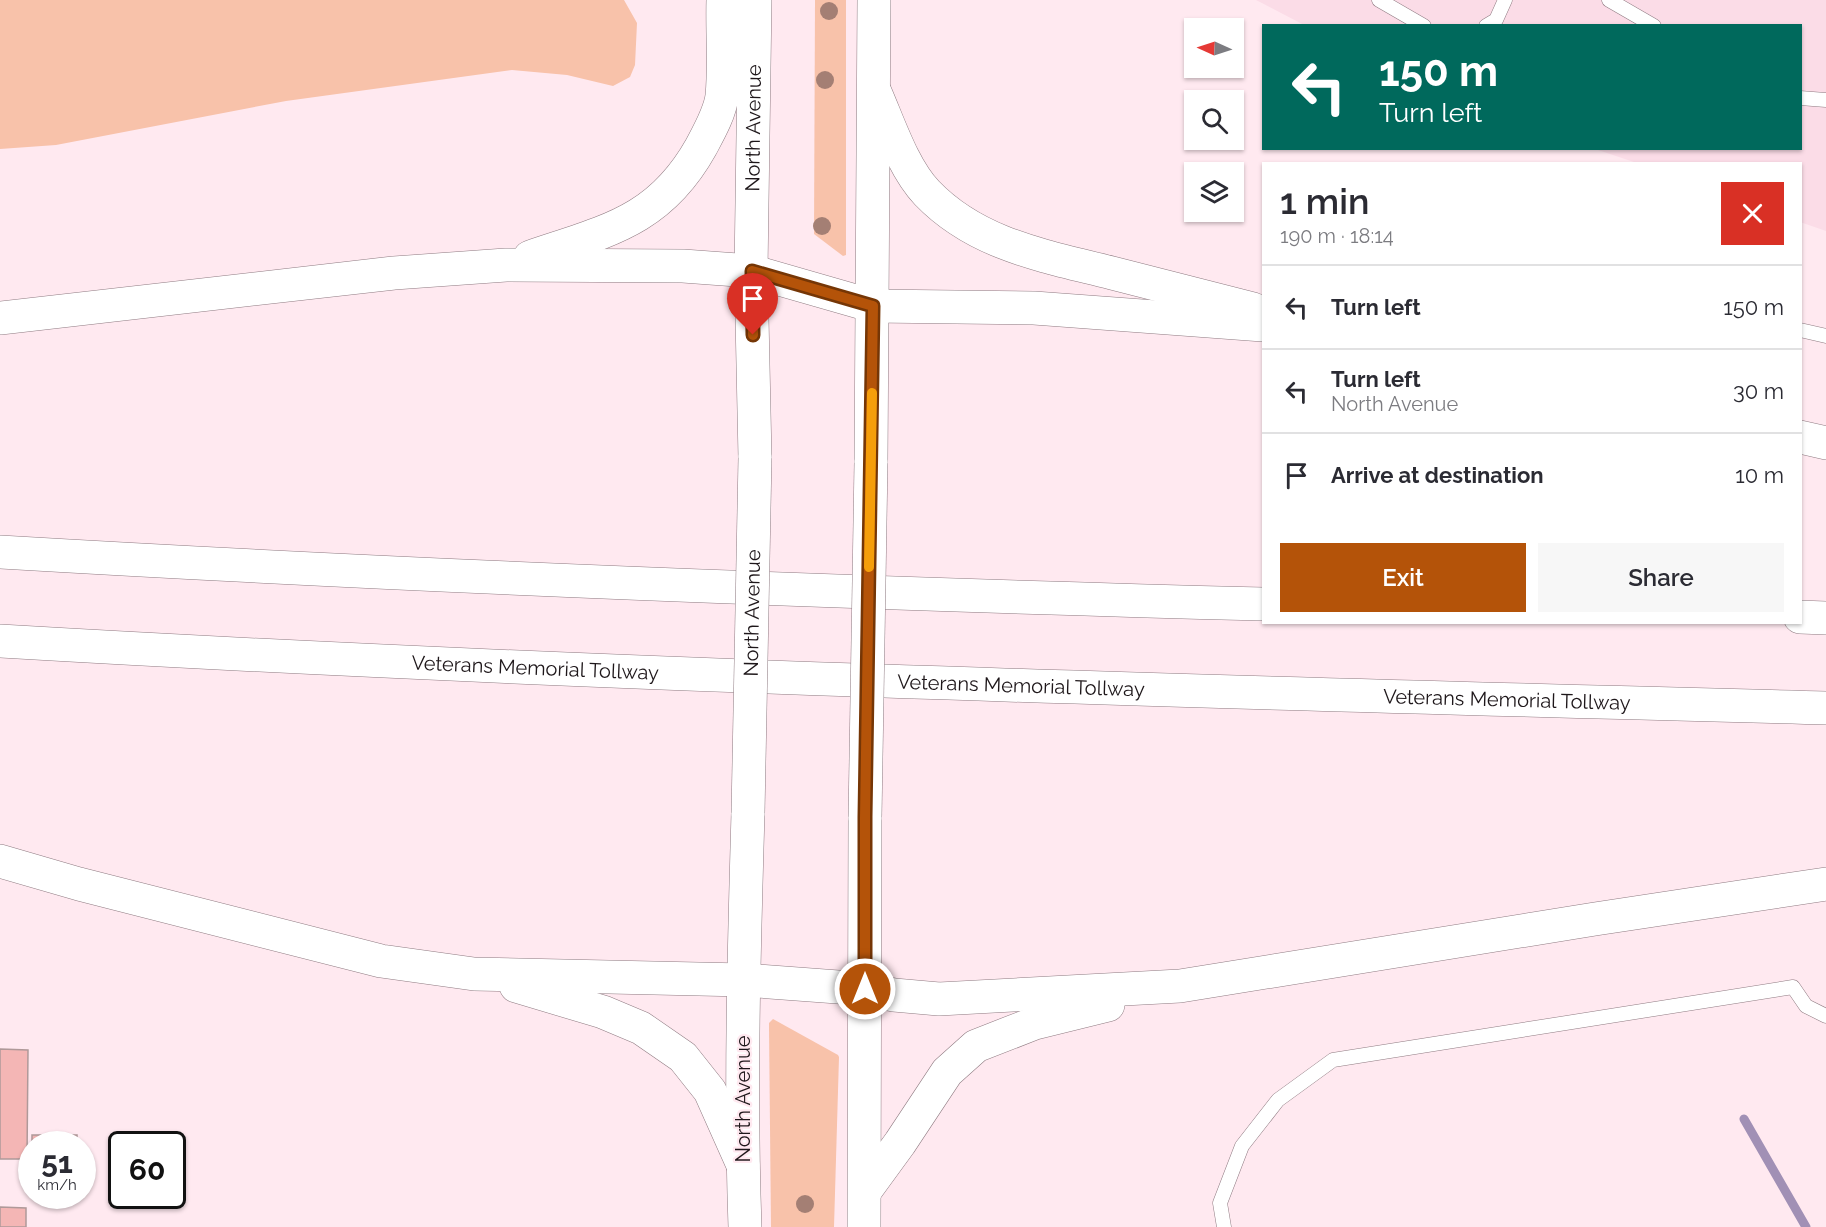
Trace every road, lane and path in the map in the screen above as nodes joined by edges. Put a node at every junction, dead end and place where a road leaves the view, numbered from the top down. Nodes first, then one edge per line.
1 (723, 0) edge
2 (755, 0) edge
3 (874, 0) edge
4 (1378, 0) edge
5 (1505, 0) edge
6 (1609, 0) edge
7 (1420, 24) edge
8 (1489, 24) edge
9 (1651, 24) edge
10 (875, 92) junction
11 (1802, 98) edge
12 (1826, 100) edge
13 (506, 265) junction
14 (752, 271) junction
15 (873, 306) junction
16 (1262, 312) edge
17 (0, 318) edge
18 (1262, 325) edge
19 (1802, 330) edge
20 (1826, 336) edge
21 (1802, 437) edge
22 (1826, 443) edge
23 (0, 552) edge
24 (1262, 604) edge
25 (1802, 617) edge
26 (1826, 618) edge
27 (0, 641) edge
28 (1826, 708) edge
29 (0, 861) edge
30 (1826, 884) edge
31 (474, 974) junction
32 (744, 980) junction
33 (1180, 986) junction
34 (865, 989) junction
35 (1826, 1016) edge
36 (742, 1165) junction
37 (864, 1191) junction
38 (745, 1227) edge
39 (864, 1227) edge
40 (1224, 1227) edge

1 - 13 main road
2 - 14 main road, North Avenue
3 - 10 main road
4 - 7 lane
5 - 8 lane
6 - 9 lane
10 - 15 main road
10 - 16 main road
11 - 12 lane
13 - 14 main road
13 - 17 main road
14 - 15 main road
14 - 32 main road, North Avenue, bridge
15 - 18 main road
15 - 34 main road, bridge
19 - 20 lane
21 - 22 main road
23 - 24 main road
25 - 26 main road
27 - 28 main road, Veterans Memorial Tollway
29 - 31 main road
30 - 33 main road
31 - 32 main road
31 - 36 main road
32 - 34 main road
32 - 36 main road, North Avenue
33 - 34 main road
33 - 37 main road
34 - 37 main road
35 - 40 lane
36 - 38 main road, North Avenue
37 - 39 main road

